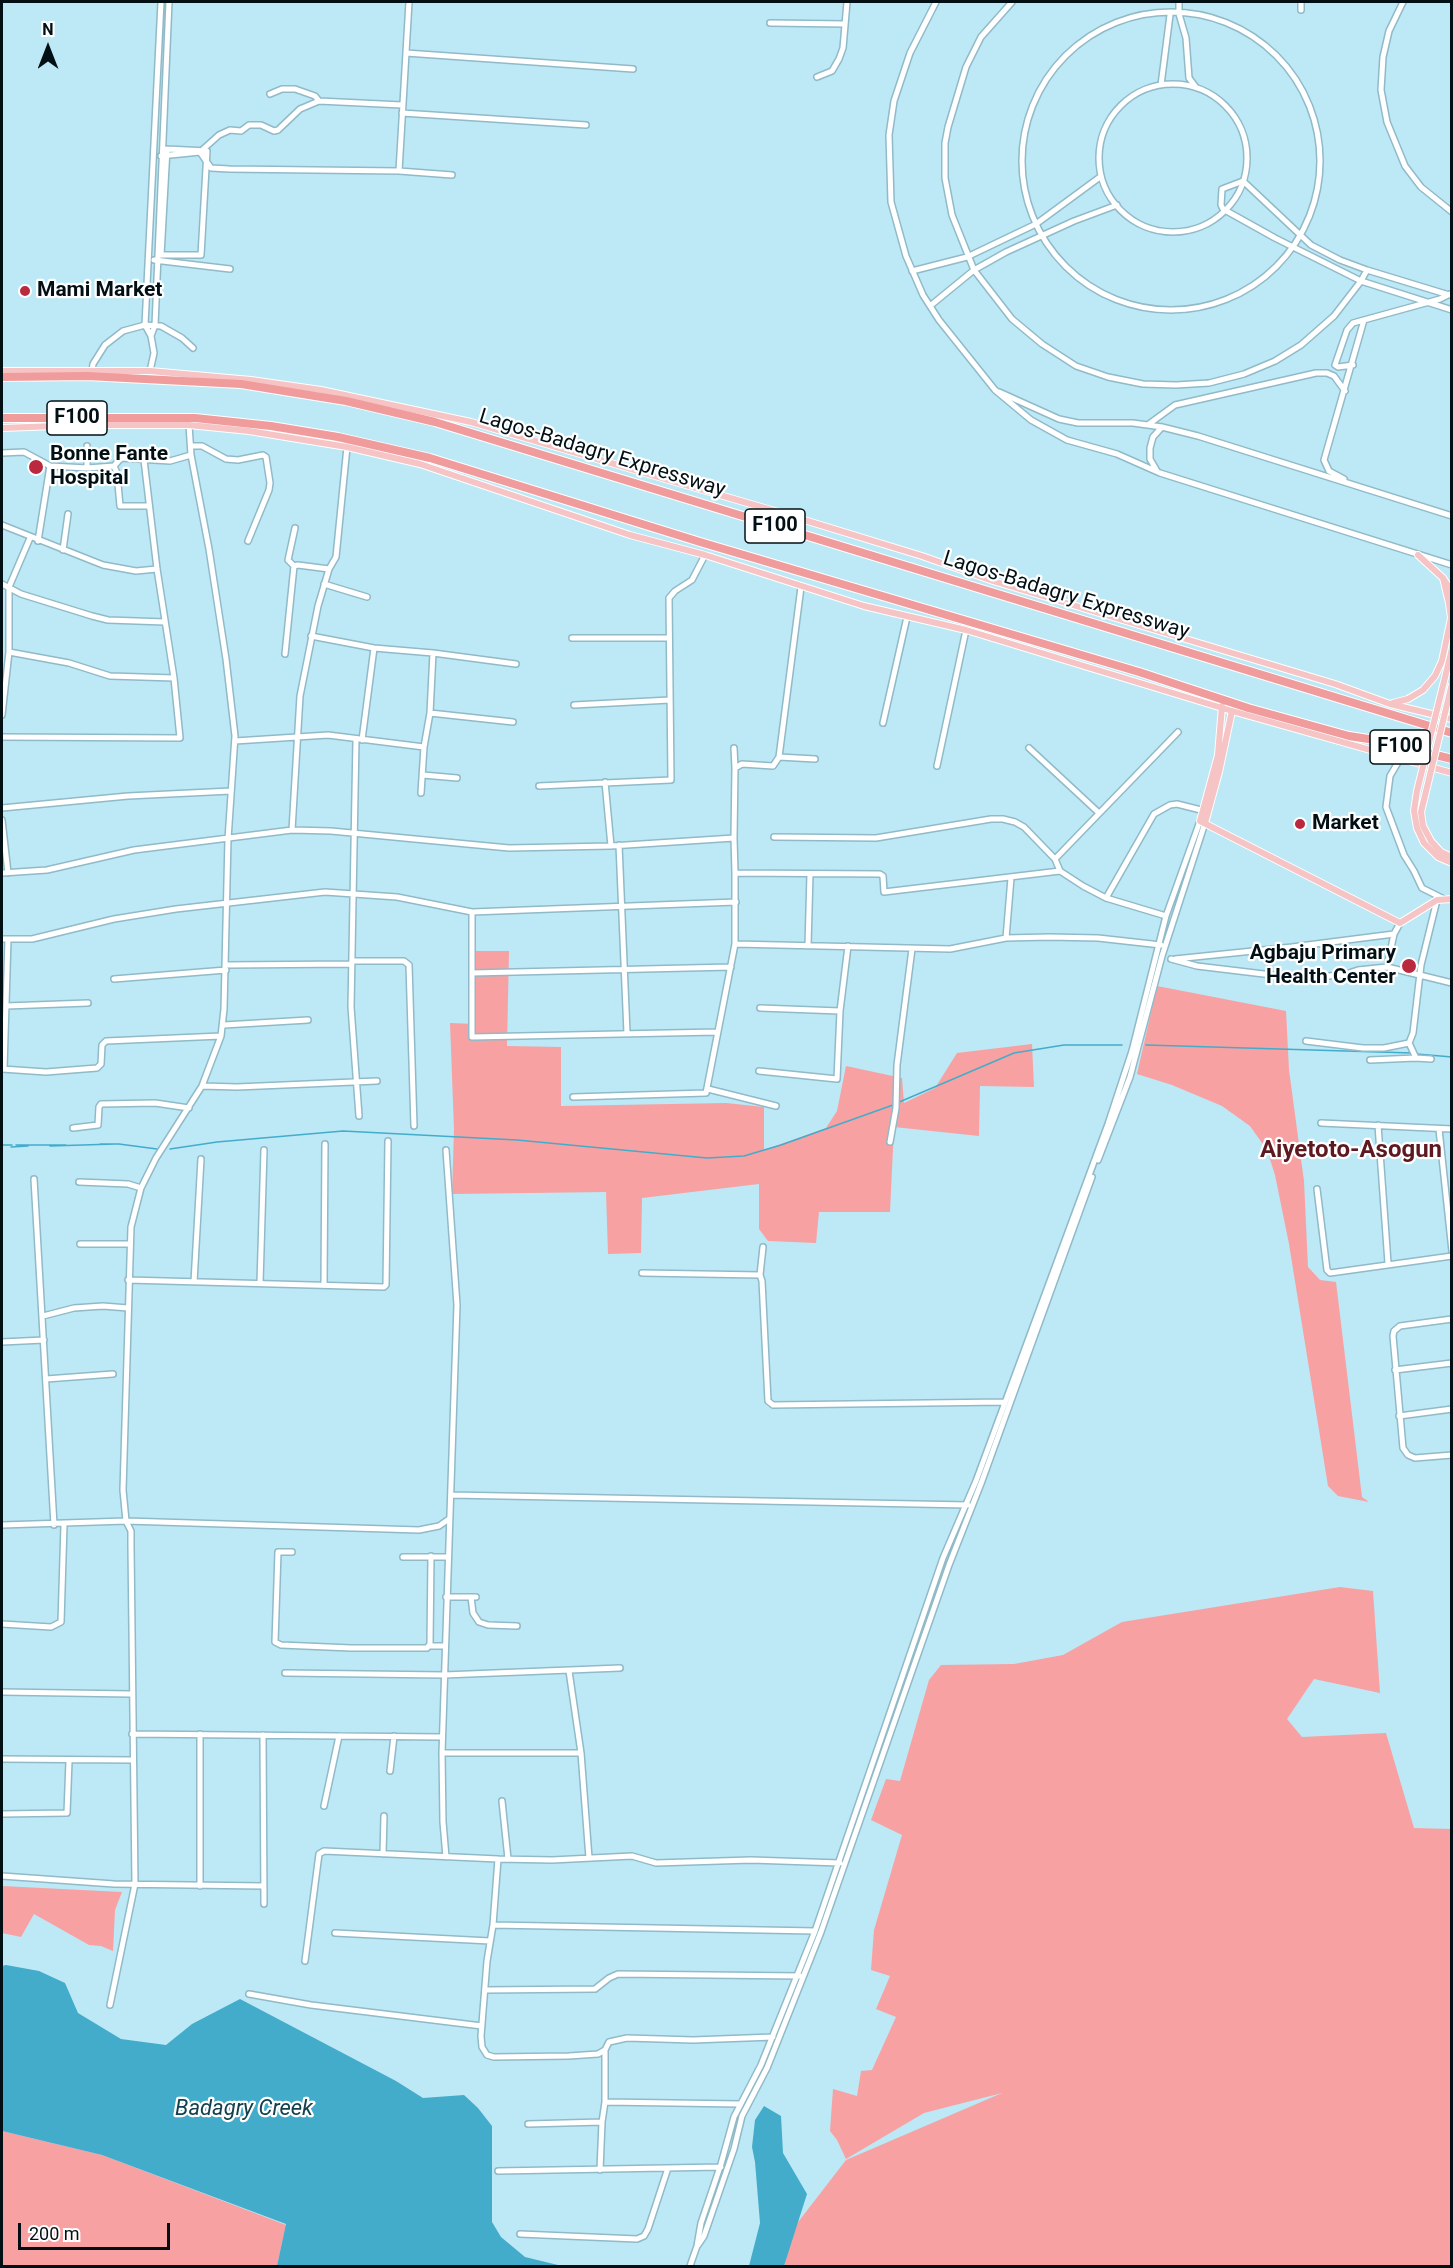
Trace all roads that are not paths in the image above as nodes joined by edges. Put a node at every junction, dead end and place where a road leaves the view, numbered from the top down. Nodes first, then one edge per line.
1 (162, 2) edge
2 (169, 2) edge
3 (409, 2) edge
4 (847, 2) edge
5 (936, 2) edge
6 (1012, 2) edge
7 (1179, 2) edge
8 (1301, 2) edge
9 (1403, 2) edge
10 (1301, 10) dead end
11 (1179, 14) junction
12 (1170, 15) junction
13 (770, 23) dead end
14 (845, 24) junction
15 (406, 52) junction
16 (633, 69) dead end
17 (817, 77) dead end
18 (1161, 85) junction
19 (1195, 86) junction
20 (270, 94) dead end
21 (320, 101) junction
22 (402, 105) junction
23 (402, 113) junction
24 (586, 125) dead end
25 (200, 152) junction
26 (161, 156) junction
27 (399, 171) junction
28 (452, 175) dead end
29 (1100, 177) junction
30 (1243, 181) junction
31 (1117, 205) junction
32 (1225, 210) junction
33 (1452, 212) edge
34 (1036, 224) junction
35 (1300, 234) junction
36 (1043, 237) junction
37 (1293, 247) junction
38 (161, 255) joint
39 (967, 258) junction
40 (149, 260) junction
41 (156, 261) junction
42 (230, 269) dead end
43 (974, 270) junction
44 (1367, 270) junction
45 (912, 272) junction
46 (1362, 281) junction
47 (1450, 294) edge
48 (1428, 303) junction
49 (930, 306) junction
50 (1452, 310) edge
51 (1364, 320) junction
52 (145, 326) junction
53 (154, 326) junction
54 (151, 336) junction
55 (193, 348) dead end
56 (1353, 365) junction
57 (2, 371) edge
58 (150, 371) junction
59 (90, 373) junction
60 (2, 377) edge
61 (995, 390) junction
62 (1345, 391) junction
63 (2, 418) edge
64 (153, 418) junction
65 (1149, 424) junction
66 (81, 425) junction
67 (189, 425) junction
68 (1162, 427) junction
69 (2, 428) edge
70 (87, 446) dead end
71 (191, 446) junction
72 (347, 447) junction
73 (2, 453) edge
74 (191, 455) junction
75 (144, 460) junction
76 (50, 466) junction
77 (114, 466) junction
78 (87, 468) junction
79 (1160, 473) junction
80 (1354, 485) junction
81 (149, 506) junction
82 (68, 514) dead end
83 (1452, 516) edge
84 (2, 525) edge
85 (294, 528) dead end
86 (30, 538) junction
87 (38, 541) junction
88 (248, 542) dead end
89 (63, 550) junction
90 (705, 555) junction
91 (1418, 555) junction
92 (1452, 565) edge
93 (294, 566) junction
94 (157, 569) junction
95 (329, 569) junction
96 (1443, 578) junction
97 (2, 584) edge
98 (324, 584) junction
99 (9, 586) junction
100 (801, 587) junction
101 (1452, 592) edge
102 (367, 597) dead end
103 (907, 617) junction
104 (165, 622) junction
105 (966, 630) junction
106 (311, 636) junction
107 (572, 638) dead end
108 (669, 638) junction
109 (374, 648) junction
110 (9, 652) junction
111 (1451, 652) edge
112 (433, 653) junction
113 (285, 654) dead end
114 (516, 664) dead end
115 (174, 678) junction
116 (1452, 684) edge
117 (670, 700) junction
118 (1390, 704) junction
119 (574, 705) dead end
120 (1222, 706) junction
121 (1232, 711) junction
122 (430, 713) junction
123 (2, 715) edge
124 (1452, 719) edge
125 (513, 722) dead end
126 (883, 723) dead end
127 (1178, 732) dead end
128 (1452, 733) edge
129 (2, 737) edge
130 (298, 738) junction
131 (359, 740) junction
132 (235, 741) junction
133 (424, 747) junction
134 (734, 748) dead end
135 (1029, 748) dead end
136 (779, 757) junction
137 (815, 759) dead end
138 (1400, 759) junction
139 (1452, 759) edge
140 (937, 766) dead end
141 (735, 768) junction
142 (1452, 773) edge
143 (423, 775) junction
144 (457, 778) dead end
145 (605, 782) junction
146 (538, 786) dead end
147 (231, 791) junction
148 (421, 793) dead end
149 (2, 808) edge
150 (1205, 812) junction
151 (1099, 813) junction
152 (2, 820) edge
153 (1202, 822) junction
154 (292, 830) junction
155 (355, 833) junction
156 (774, 837) dead end
157 (734, 838) junction
158 (228, 839) junction
159 (619, 845) junction
160 (611, 846) junction
161 (1452, 857) edge
162 (1190, 858) junction
163 (1055, 859) junction
164 (1452, 863) edge
165 (1060, 871) junction
166 (5, 873) edge
167 (735, 873) junction
168 (810, 874) junction
169 (1011, 878) junction
170 (355, 894) junction
171 (1106, 898) junction
172 (1452, 899) edge
173 (1440, 900) junction
174 (736, 902) junction
175 (227, 904) junction
176 (623, 908) junction
177 (472, 912) junction
178 (1167, 913) junction
179 (1176, 913) junction
180 (1400, 923) junction
181 (1394, 934) junction
182 (1006, 938) junction
183 (4, 939) edge
184 (735, 944) junction
185 (1159, 944) junction
186 (808, 946) junction
187 (848, 946) junction
188 (1165, 946) junction
189 (912, 949) junction
190 (1162, 956) junction
191 (1171, 959) junction
192 (352, 962) junction
193 (731, 967) junction
194 (1387, 967) junction
195 (226, 968) junction
196 (626, 970) junction
197 (472, 974) junction
198 (1421, 976) junction
199 (114, 979) dead end
200 (1452, 983) edge
201 (4, 1002) edge
202 (88, 1003) dead end
203 (760, 1008) dead end
204 (840, 1011) junction
205 (308, 1020) dead end
206 (224, 1025) junction
207 (717, 1032) junction
208 (627, 1033) junction
209 (221, 1036) junction
210 (1306, 1041) dead end
211 (1411, 1046) junction
212 (1415, 1057) junction
213 (1431, 1059) dead end
214 (1370, 1060) dead end
215 (3, 1069) edge
216 (759, 1071) dead end
217 (357, 1082) junction
218 (377, 1082) dead end
219 (202, 1086) junction
220 (708, 1089) junction
221 (573, 1097) dead end
222 (776, 1106) dead end
223 (189, 1108) junction
224 (359, 1116) dead end
225 (1321, 1123) dead end
226 (1378, 1125) junction
227 (414, 1126) dead end
228 (73, 1128) dead end
229 (1439, 1129) junction
230 (1452, 1129) edge
231 (387, 1141) dead end
232 (890, 1142) dead end
233 (325, 1144) dead end
234 (264, 1150) dead end
235 (446, 1150) dead end
236 (201, 1159) dead end
237 (34, 1179) dead end
238 (80, 1182) dead end
239 (141, 1188) junction
240 (1317, 1189) dead end
241 (80, 1244) dead end
242 (129, 1244) junction
243 (763, 1247) dead end
244 (1452, 1251) edge
245 (1452, 1256) edge
246 (1388, 1263) junction
247 (642, 1273) dead end
248 (760, 1275) junction
249 (128, 1280) junction
250 (194, 1282) junction
251 (260, 1283) junction
252 (324, 1284) junction
253 (128, 1308) junction
254 (43, 1316) junction
255 (1452, 1319) edge
256 (44, 1340) junction
257 (2, 1342) edge
258 (1452, 1364) edge
259 (1395, 1370) junction
260 (113, 1374) dead end
261 (46, 1379) junction
262 (1004, 1402) junction
263 (1452, 1409) edge
264 (1399, 1416) junction
265 (1452, 1455) edge
266 (451, 1495) junction
267 (965, 1505) junction
268 (973, 1506) junction
269 (449, 1519) junction
270 (126, 1521) junction
271 (2, 1525) edge
272 (54, 1525) junction
273 (64, 1525) junction
274 (292, 1552) dead end
275 (431, 1556) junction
276 (403, 1557) dead end
277 (447, 1557) junction
278 (446, 1597) junction
279 (929, 1598) junction
280 (936, 1600) junction
281 (2, 1624) edge
282 (517, 1626) dead end
283 (429, 1646) junction
284 (445, 1646) junction
285 (621, 1668) dead end
286 (570, 1671) junction
287 (285, 1673) dead end
288 (444, 1675) junction
289 (2, 1692) edge
290 (131, 1694) junction
291 (132, 1734) junction
292 (200, 1734) junction
293 (263, 1735) junction
294 (339, 1736) junction
295 (394, 1736) junction
296 (442, 1737) junction
297 (442, 1753) junction
298 (581, 1753) junction
299 (2, 1760) edge
300 (133, 1760) junction
301 (69, 1761) junction
302 (390, 1771) dead end
303 (502, 1801) dead end
304 (324, 1806) dead end
305 (2, 1814) edge
306 (384, 1816) dead end
307 (383, 1854) junction
308 (446, 1857) junction
309 (589, 1858) junction
310 (498, 1859) junction
311 (508, 1859) junction
312 (837, 1862) junction
313 (844, 1864) junction
314 (2, 1876) edge
315 (135, 1884) junction
316 (200, 1886) junction
317 (263, 1886) junction
318 (264, 1904) dead end
319 (493, 1925) junction
320 (815, 1931) junction
321 (335, 1933) dead end
322 (490, 1941) junction
323 (306, 1961) dead end
324 (800, 1976) junction
325 (485, 1990) junction
326 (249, 1994) dead end
327 (110, 2005) dead end
328 (482, 2026) junction
329 (773, 2037) junction
330 (605, 2050) junction
331 (605, 2102) junction
332 (740, 2104) junction
333 (602, 2122) junction
334 (528, 2124) dead end
335 (720, 2167) junction
336 (727, 2167) junction
337 (668, 2168) junction
338 (600, 2170) junction
339 (498, 2171) dead end
340 (520, 2234) dead end
341 (697, 2246) junction
342 (690, 2266) edge

1 - 40 street
2 - 26 street
3 - 15 street
4 - 14 street
5 - 45 street
6 - 39 street
7 - 11 street
8 - 10 street
9 - 33 street
11 - 12 street
11 - 19 street
11 - 35 street
12 - 18 street
12 - 34 street
13 - 14 street
14 - 17 street
15 - 16 street
15 - 22 street
18 - 19 street
18 - 29 street
19 - 30 street
20 - 21 street
21 - 22 street
21 - 25 street
22 - 23 street
23 - 24 street
23 - 27 street
25 - 26 street
25 - 27 street
26 - 41 street
27 - 28 street
29 - 31 street
29 - 34 street
30 - 32 street
30 - 32 street
30 - 35 street
31 - 32 street
31 - 36 street
32 - 37 street
34 - 36 street
34 - 39 street
35 - 37 street
35 - 44 street
36 - 37 street
36 - 43 street
37 - 46 street
38 - 38 street
39 - 43 street
39 - 45 street
40 - 41 street
40 - 52 street
41 - 42 street
41 - 53 street
43 - 46 street
43 - 49 street
44 - 46 street
44 - 47 street
45 - 49 street
46 - 48 street
47 - 48 street
48 - 50 street
48 - 51 street
49 - 61 street
51 - 56 street
51 - 56 street
52 - 53 street
52 - 54 street
52 - 59 street
53 - 54 street
53 - 55 street
54 - 58 street
56 - 62 street
57 - 59 main road, Lagos-Badagry Expressway
58 - 59 main road, Lagos-Badagry Expressway
58 - 118 main road, Lagos-Badagry Expressway
59 - 60 highway, Lagos-Badagry Expressway / F100
59 - 128 highway, Lagos-Badagry Expressway / F100
61 - 65 street
61 - 79 street
62 - 65 street
62 - 80 street
63 - 64 highway, F100
64 - 66 highway
64 - 139 highway, F100
65 - 68 street
66 - 67 main road
66 - 69 main road
67 - 71 street
67 - 72 main road
68 - 79 street
68 - 80 street
70 - 78 street
71 - 74 street
71 - 88 street
72 - 90 main road
72 - 95 street
73 - 76 street
74 - 75 street
74 - 132 street
75 - 77 street
75 - 81 street
76 - 78 street
76 - 87 street
77 - 78 street
77 - 81 street
79 - 91 street
80 - 83 street
81 - 94 street
82 - 89 street
84 - 86 street
85 - 93 street
86 - 87 street
86 - 99 street
87 - 89 street
89 - 94 street
90 - 100 main road
90 - 108 street
91 - 92 street
91 - 96 main road
93 - 95 street
93 - 113 street
94 - 104 street
95 - 98 street
96 - 101 main road
96 - 118 main road
97 - 99 street
98 - 102 street
98 - 106 street
99 - 104 street
99 - 110 street
100 - 103 main road
100 - 136 street
103 - 105 main road
103 - 126 street
104 - 115 street
105 - 120 main road
105 - 140 street
106 - 109 street
106 - 130 street
107 - 108 street
108 - 117 street
109 - 112 street
109 - 131 street
110 - 115 street
110 - 123 street
111 - 164 main road, bridge
112 - 114 street
112 - 122 street
115 - 129 street
116 - 161 main road, bridge
117 - 119 street
117 - 145 street
118 - 124 main road, Lagos-Badagry Expressway
120 - 121 main road
120 - 150 main road
121 - 138 main road
121 - 150 main road
122 - 125 street
122 - 133 street
127 - 151 street
130 - 131 street
130 - 132 street
130 - 154 street
131 - 133 street
131 - 155 street
132 - 147 street
133 - 143 street
134 - 141 street
135 - 151 street
136 - 137 street
136 - 141 street
138 - 142 main road
138 - 173 street
141 - 157 street
143 - 144 street
143 - 148 street
145 - 146 street
145 - 160 street
147 - 149 street
147 - 158 street
150 - 153 main road
150 - 171 street
151 - 163 street
152 - 166 street
153 - 162 street
153 - 180 main road
154 - 155 street
154 - 158 street
155 - 160 street
155 - 170 street
156 - 163 street
157 - 159 street
157 - 167 street
158 - 166 street
158 - 175 street
159 - 160 street
159 - 176 street
162 - 178 street
162 - 179 street
163 - 165 street
165 - 169 street
165 - 171 street
167 - 168 street
167 - 174 street
168 - 169 street
168 - 186 street
169 - 182 street
170 - 175 street
170 - 177 street
170 - 192 street
171 - 178 street
172 - 173 main road
173 - 180 main road
173 - 198 street
174 - 176 street
174 - 184 street
175 - 183 street
175 - 195 street
176 - 177 street
176 - 196 street
177 - 197 street
178 - 179 street
178 - 185 street
179 - 188 street
180 - 181 street
181 - 191 street
181 - 194 street
182 - 185 street
182 - 189 street
183 - 201 street
184 - 186 street
184 - 193 street
185 - 188 street
185 - 262 street
186 - 187 street
187 - 189 street
187 - 204 street
188 - 190 street
189 - 232 street
190 - 191 street
190 - 268 street
191 - 194 street
192 - 195 street
192 - 217 street
192 - 227 street
193 - 196 street
193 - 207 street
194 - 198 street
195 - 199 street
195 - 206 street
196 - 197 street
196 - 208 street
197 - 208 street
198 - 200 street
198 - 211 street
201 - 202 street
201 - 215 street
203 - 204 street
204 - 216 street
205 - 206 street
206 - 209 street
207 - 208 street
207 - 220 street
209 - 215 street
209 - 219 street
210 - 211 street
211 - 212 street
212 - 213 street
212 - 214 street
217 - 218 street
217 - 219 street
217 - 224 street
219 - 223 street
220 - 221 street
220 - 222 street
223 - 228 street
223 - 239 street
225 - 226 street
226 - 229 street
226 - 246 street
229 - 230 street
229 - 244 street
231 - 252 street
233 - 252 street
234 - 251 street
235 - 266 street
236 - 250 street
237 - 254 street
238 - 239 street
239 - 242 street
240 - 246 street
241 - 242 street
242 - 249 street
243 - 248 street
245 - 246 street
247 - 248 street
248 - 262 street
249 - 250 street
249 - 253 street
250 - 251 street
251 - 252 street
253 - 254 street
253 - 270 street
254 - 256 street
255 - 259 street
256 - 257 street
256 - 261 street
258 - 259 street
259 - 264 street
260 - 261 street
261 - 272 street
262 - 267 street
263 - 264 street
264 - 265 street
266 - 267 street
266 - 269 street
267 - 268 street
267 - 279 street
268 - 280 street
269 - 270 street
269 - 277 street
270 - 273 street
270 - 290 street
271 - 272 street
272 - 273 street
273 - 281 street
274 - 283 street
275 - 276 street
275 - 277 street
275 - 283 street
277 - 278 street
278 - 282 street
278 - 284 street
279 - 280 street
279 - 312 street
280 - 313 street
283 - 284 street
284 - 288 street
285 - 286 street
286 - 288 street
286 - 298 street
287 - 288 street
288 - 296 street
289 - 290 street
290 - 291 street
291 - 292 street
291 - 300 street
292 - 293 street
292 - 316 street
293 - 294 street
293 - 317 street
294 - 295 street
294 - 304 street
295 - 296 street
295 - 302 street
296 - 297 street
297 - 298 street
297 - 308 street
298 - 309 street
299 - 301 street
300 - 301 street
300 - 315 street
301 - 305 street
303 - 311 street
306 - 307 street
307 - 308 street
307 - 323 street
308 - 310 street
309 - 311 street
309 - 312 street
310 - 311 street
310 - 319 street
312 - 313 street
312 - 320 street
313 - 324 street
314 - 315 street
315 - 316 street
315 - 327 street
316 - 317 street
317 - 318 street
319 - 320 street
319 - 322 street
320 - 324 street
321 - 322 street
322 - 325 street
324 - 325 street
324 - 329 street
324 - 336 street
325 - 328 street
326 - 328 street
328 - 330 street
329 - 330 street
329 - 332 street
330 - 331 street
331 - 332 street
331 - 333 street
332 - 335 street
333 - 334 street
333 - 338 street
335 - 336 street
335 - 337 street
335 - 341 street
336 - 341 street
337 - 338 street
337 - 340 street
338 - 339 street
341 - 342 street

